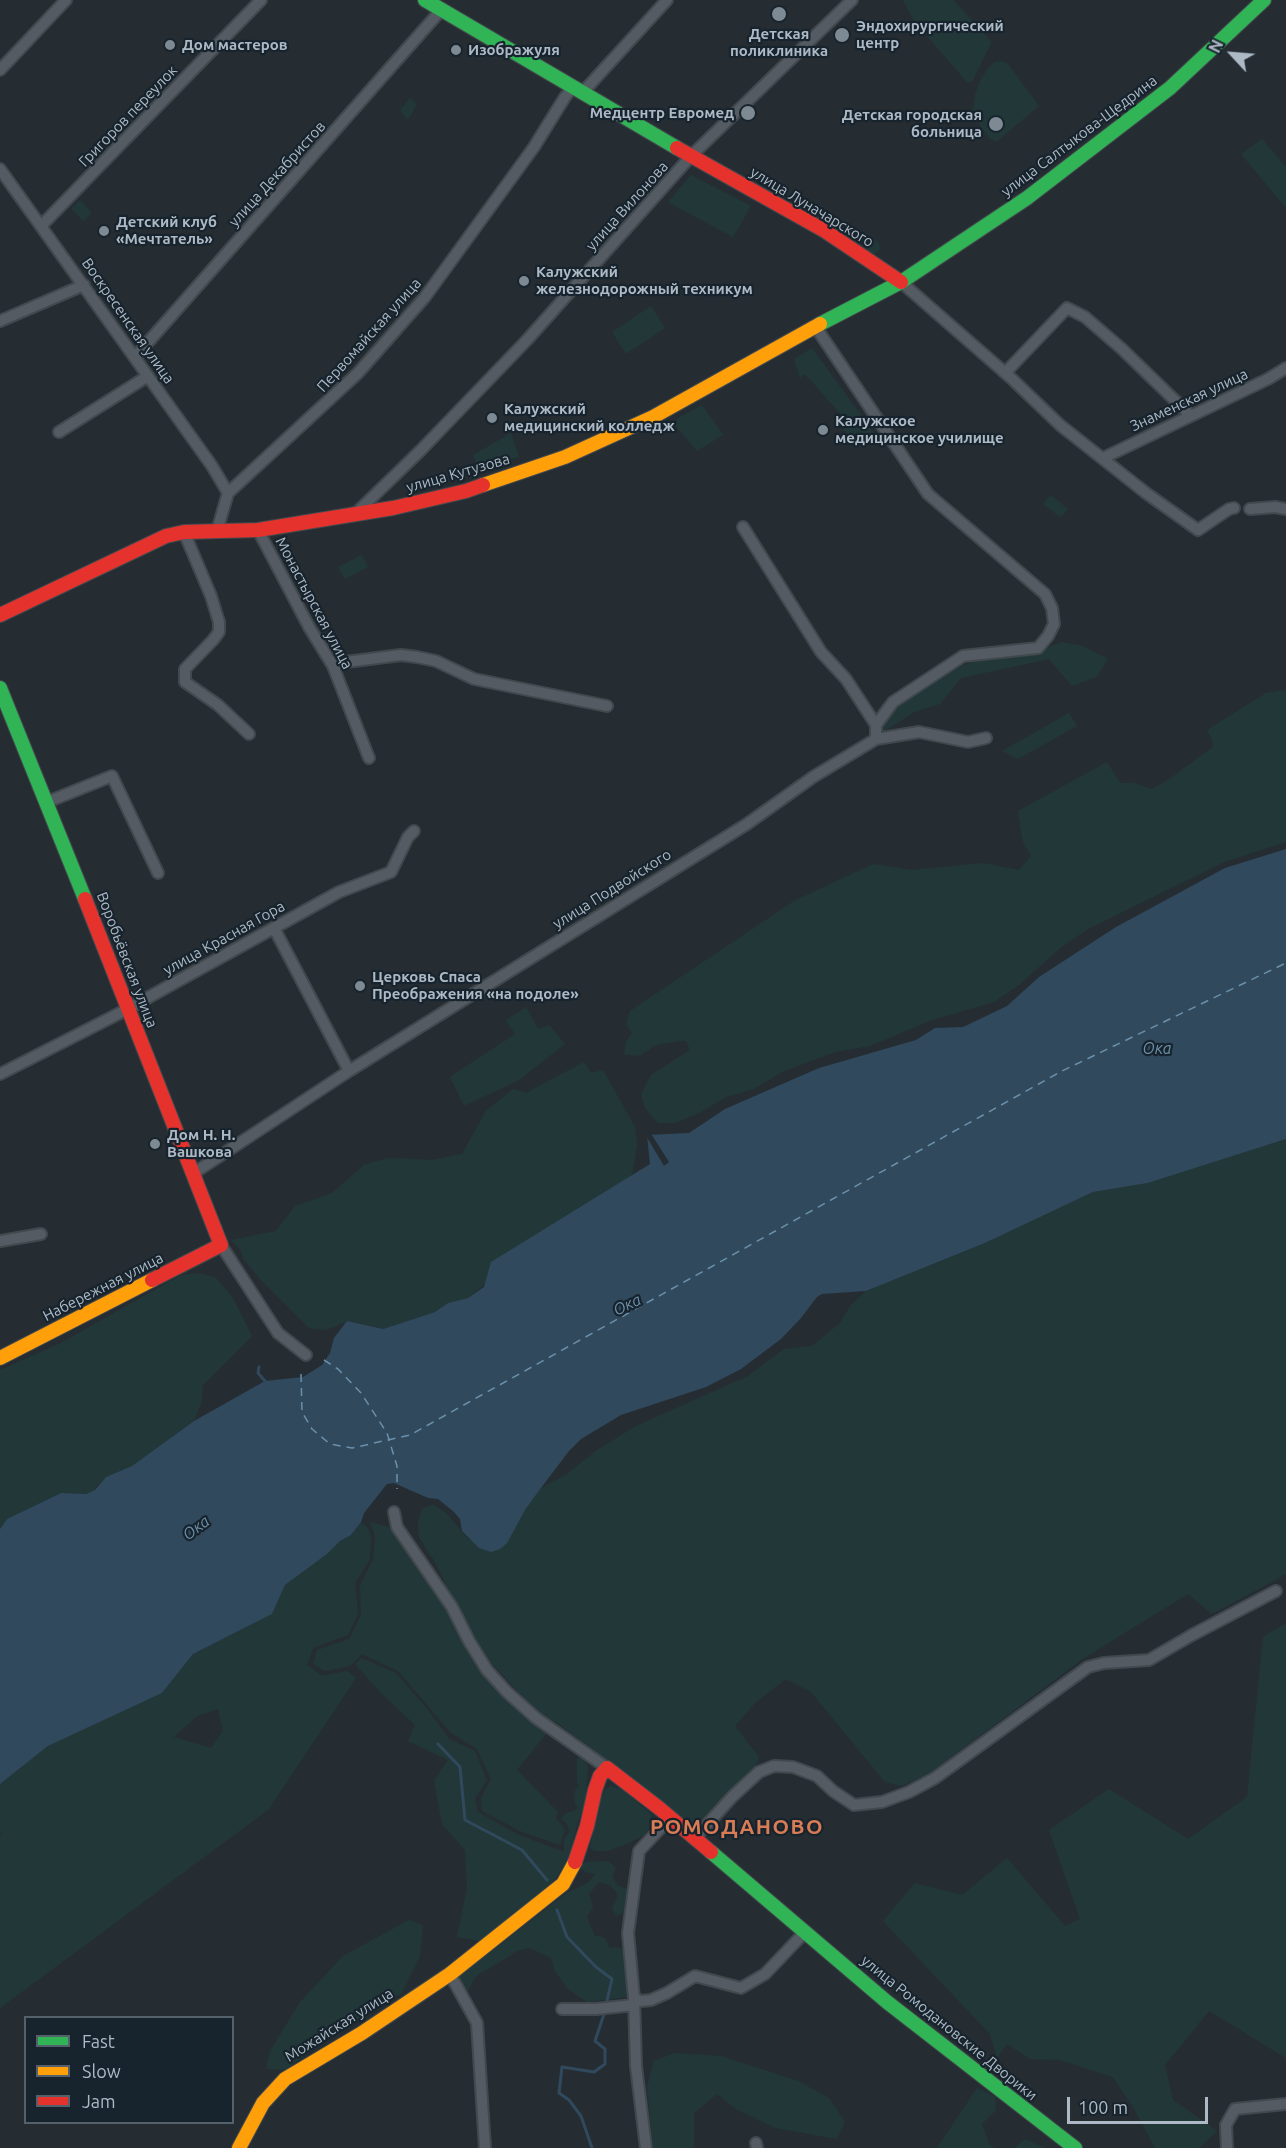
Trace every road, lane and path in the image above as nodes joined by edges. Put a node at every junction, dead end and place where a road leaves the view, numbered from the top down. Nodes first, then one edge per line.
1 (66, 0) edge
2 (261, 0) edge
3 (425, 0) edge
4 (667, 0) edge
5 (852, 0) edge
6 (1264, 0) edge
7 (446, 5) edge
8 (0, 70) edge
9 (578, 90) junction
10 (691, 156) junction
11 (0, 169) edge
12 (41, 226) junction
13 (901, 282) junction
14 (84, 285) junction
15 (0, 321) edge
16 (815, 326) junction
17 (135, 357) junction
18 (1286, 368) edge
19 (1005, 373) junction
20 (148, 376) junction
21 (1190, 415) junction
22 (59, 432) dead end
23 (1103, 458) junction
24 (228, 492) junction
25 (1234, 508) dead end
26 (1250, 509) dead end
27 (1286, 509) edge
28 (355, 514) junction
29 (743, 526) dead end
30 (258, 530) junction
31 (218, 531) junction
32 (184, 532) junction
33 (0, 615) edge
34 (333, 666) junction
35 (0, 688) edge
36 (607, 706) dead end
37 (876, 725) junction
38 (249, 734) dead end
39 (986, 738) dead end
40 (876, 739) junction
41 (369, 758) dead end
42 (47, 802) junction
43 (414, 831) dead end
44 (158, 873) dead end
45 (274, 928) junction
46 (128, 1009) junction
47 (349, 1071) junction
48 (0, 1074) edge
49 (194, 1173) junction
50 (41, 1234) dead end
51 (0, 1241) edge
52 (221, 1245) junction
53 (306, 1355) dead end
54 (0, 1358) edge
55 (394, 1512) dead end
56 (1276, 1591) dead end
57 (607, 1768) junction
58 (670, 1818) junction
59 (694, 1839) junction
60 (805, 1932) junction
61 (450, 1974) junction
62 (634, 2002) junction
63 (562, 2009) dead end
64 (1286, 2104) edge
65 (239, 2148) edge
66 (485, 2148) edge
67 (646, 2148) edge
68 (1075, 2148) edge
69 (1227, 2148) edge

1 - 8 street
2 - 12 street, Григоров переулок
3 - 7 street, улица Луначарского
4 - 9 street, Первомайская улица
5 - 10 street, улица Вилонова
6 - 13 street, улица Салтыкова-Щедрина
7 - 9 street, улица Луначарского
7 - 17 street, улица Декабристов
9 - 10 street, улица Луначарского
9 - 24 street, Первомайская улица
10 - 13 street, улица Луначарского
10 - 28 street, улица Вилонова
11 - 12 street, Воскресенская улица
12 - 14 street, Воскресенская улица
13 - 16 street, улица Кутузова
13 - 19 street, улица Луначарского
14 - 15 street
14 - 17 street, Воскресенская улица
16 - 28 street, улица Кутузова
16 - 37 street
17 - 20 street, Воскресенская улица
18 - 21 street, Знаменская улица
19 - 21 street
19 - 23 street, улица Луначарского
20 - 22 street
20 - 24 street, Воскресенская улица
21 - 23 street, Знаменская улица
23 - 25 street, улица Луначарского
24 - 31 street
26 - 27 street
28 - 30 street, улица Кутузова
29 - 37 street
30 - 31 street, улица Кутузова
30 - 34 street, Монастырская улица
31 - 32 street, улица Кутузова
32 - 33 street, улица Кутузова
32 - 38 street
34 - 36 street
34 - 41 street, Монастырская улица
35 - 42 street, Воробьёвская улица
37 - 40 street
39 - 40 street
40 - 47 street, улица Подвойского
42 - 44 street
42 - 46 street, Воробьёвская улица
43 - 45 street, улица Красная Гора
45 - 46 street, улица Красная Гора
45 - 47 street
46 - 48 street, улица Красная Гора
46 - 49 street, Воробьёвская улица
47 - 49 street, улица Подвойского
49 - 52 street, Воробьёвская улица
50 - 51 street
52 - 53 street
52 - 54 street, Набережная улица
55 - 57 street
56 - 59 street
57 - 58 street, улица Ромодановские Дворики
57 - 61 street, Можайская улица
58 - 59 street, улица Ромодановские Дворики
58 - 62 street
59 - 60 street, улица Ромодановские Дворики
60 - 62 street
60 - 68 street, улица Ромодановские Дворики
61 - 65 street, Можайская улица
61 - 66 street
62 - 63 street
62 - 67 street
64 - 69 street

